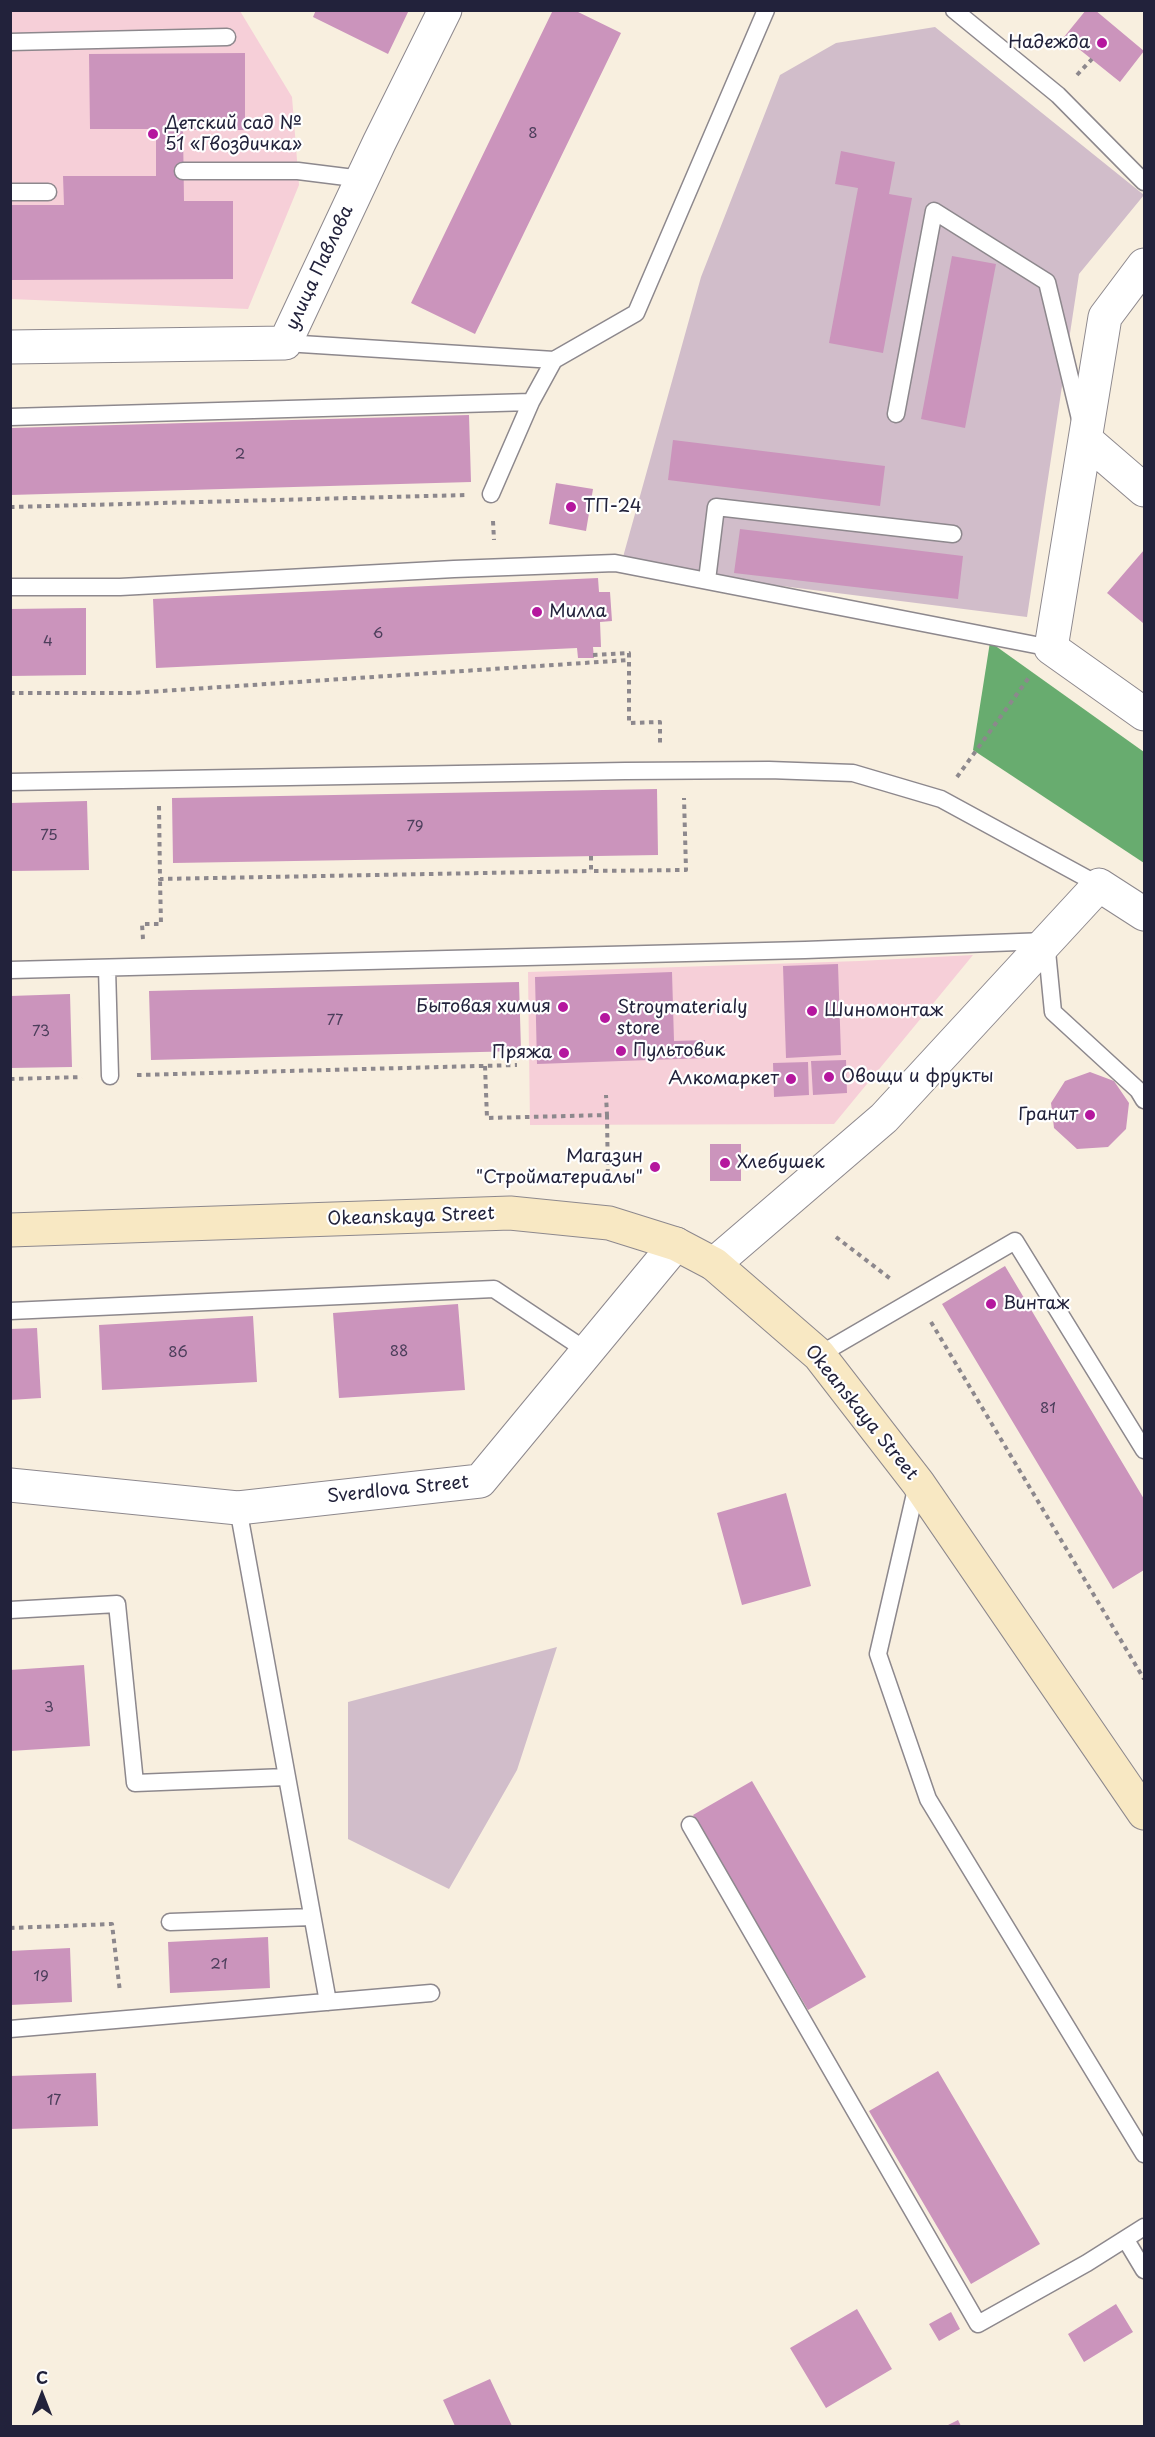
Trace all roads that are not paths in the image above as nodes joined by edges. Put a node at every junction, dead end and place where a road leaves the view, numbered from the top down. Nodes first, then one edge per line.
1 (445, 10) edge
2 (766, 10) edge
3 (954, 10) edge
4 (227, 37) dead end
5 (10, 42) edge
6 (183, 171) dead end
7 (362, 179) junction
8 (1144, 182) edge
9 (10, 192) edge
10 (48, 192) dead end
11 (1144, 266) edge
12 (285, 343) junction
13 (10, 346) edge
14 (554, 360) junction
15 (531, 402) junction
16 (896, 414) dead end
17 (10, 417) edge
18 (1086, 440) junction
19 (1144, 490) edge
20 (491, 494) road end
21 (952, 534) dead end
22 (707, 580) junction
23 (10, 586) edge
24 (1051, 648) junction
25 (1144, 714) edge
26 (10, 782) edge
27 (1099, 885) junction
28 (1144, 914) edge
29 (1046, 941) junction
30 (107, 968) junction
31 (10, 970) edge
32 (110, 1076) road end
33 (1144, 1100) edge
34 (10, 1230) edge
35 (676, 1244) junction
36 (714, 1264) junction
37 (10, 1311) edge
38 (587, 1351) junction
39 (819, 1355) junction
40 (1144, 1450) edge
41 (918, 1483) junction
42 (10, 1485) edge
43 (238, 1508) junction
44 (10, 1610) edge
45 (286, 1777) junction
46 (1144, 1813) edge
47 (690, 1825) dead end
48 (312, 1917) junction
49 (170, 1922) dead end
50 (431, 1993) dead end
51 (328, 2002) junction
52 (10, 2029) edge
53 (1144, 2154) edge
54 (1144, 2227) edge
55 (1126, 2240) junction
56 (1144, 2270) edge

1 - 7 street, улица Павлова
2 - 14 lane
3 - 8 lane
4 - 5 lane
6 - 7 lane
7 - 12 street, улица Павлова
9 - 10 lane
11 - 18 street
12 - 13 street, улица Павлова
12 - 14 lane
14 - 15 lane
15 - 17 lane
15 - 20 lane
16 - 18 lane
18 - 19 street
18 - 24 street
21 - 22 lane
22 - 23 lane
22 - 24 lane
24 - 25 street
26 - 27 lane
27 - 28 street
27 - 29 street
29 - 30 lane
29 - 33 lane
29 - 36 street
30 - 31 lane
30 - 32 lane
34 - 35 main road, Okeanskaya Street
35 - 36 main road, Okeanskaya Street
35 - 38 street, Sverdlova Street
36 - 39 main road, Okeanskaya Street
37 - 38 lane
38 - 43 street, Sverdlova Street
39 - 40 lane
39 - 41 main road, Okeanskaya Street
41 - 46 main road, Okeanskaya Street
41 - 53 lane
42 - 43 street, Sverdlova Street
43 - 45 lane
44 - 45 lane
45 - 48 lane
47 - 55 lane
48 - 49 lane
48 - 51 lane
50 - 51 lane
51 - 52 lane
54 - 55 lane
55 - 56 lane

